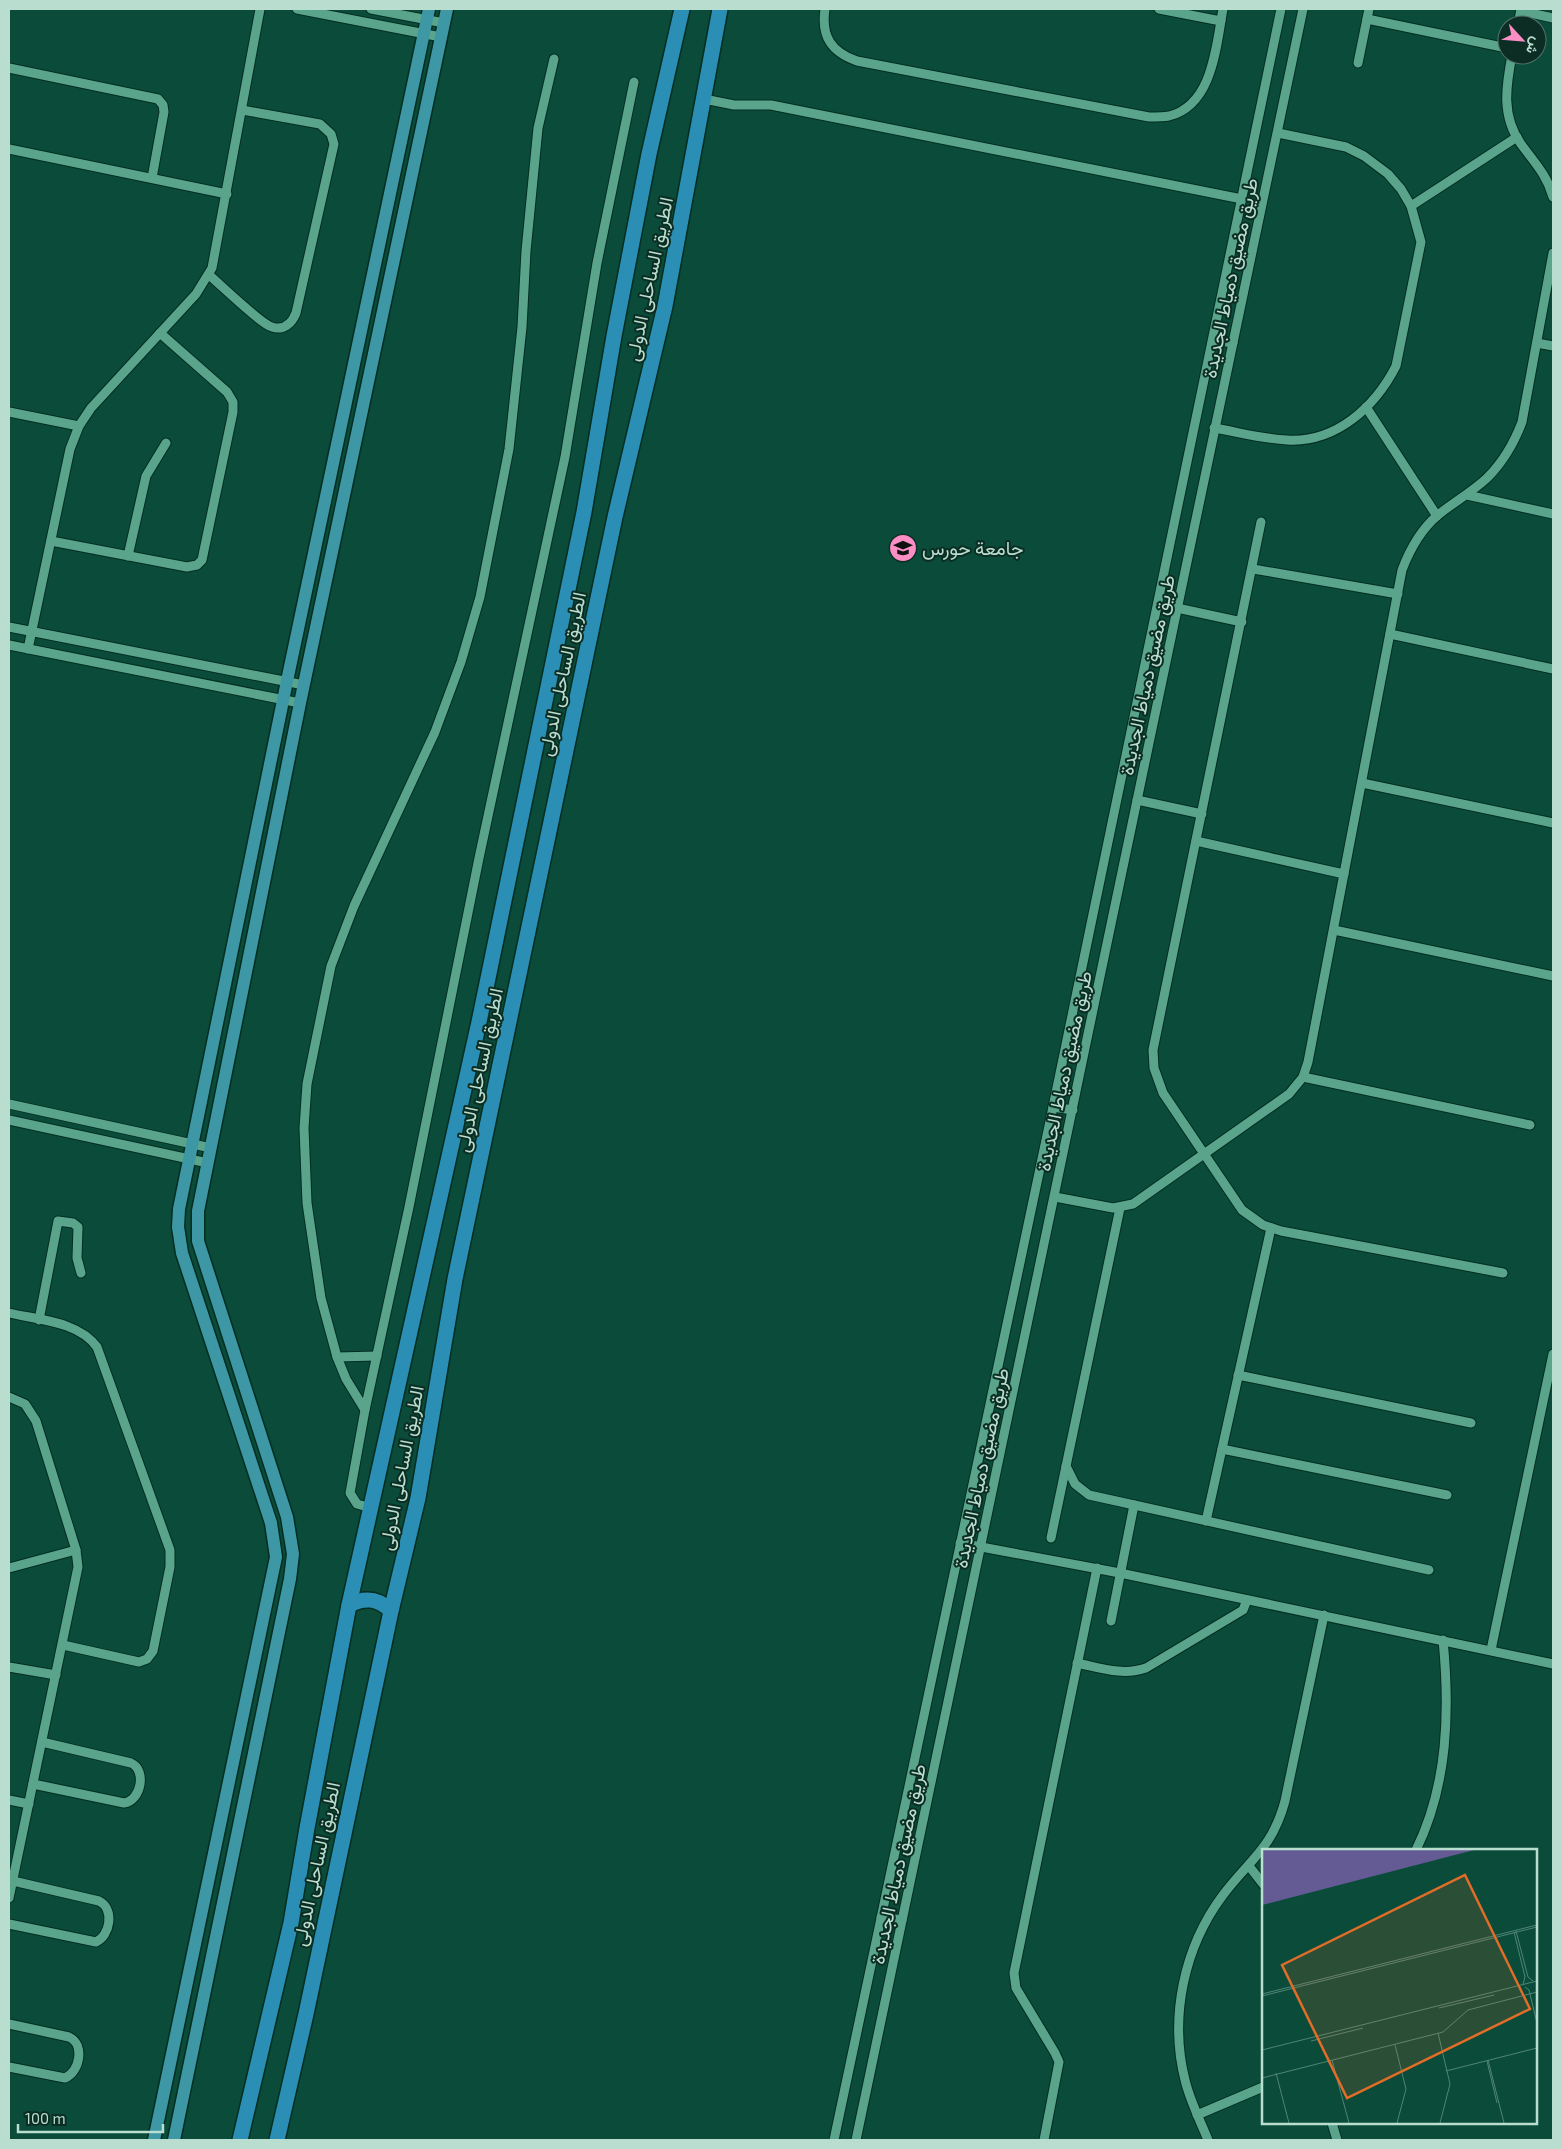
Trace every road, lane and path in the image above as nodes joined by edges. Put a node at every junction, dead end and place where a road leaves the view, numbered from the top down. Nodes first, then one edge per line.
1 (260, 9) edge
2 (296, 9) edge
3 (370, 9) edge
4 (447, 9) edge
5 (682, 9) edge
6 (720, 9) edge
7 (825, 9) edge
8 (1159, 9) edge
9 (1223, 9) edge
10 (1281, 9) edge
11 (1303, 9) edge
12 (1369, 9) edge
13 (1521, 10) edge
14 (428, 14) edge
15 (1553, 18) edge
16 (1367, 19) junction
17 (1221, 21) junction
18 (444, 23) junction
19 (424, 34) junction
20 (441, 37) junction
21 (1497, 46) edge
22 (554, 59) dead end
23 (1358, 63) dead end
24 (1510, 65) edge
25 (9, 68) edge
26 (634, 82) dead end
27 (704, 99) junction
28 (242, 110) junction
29 (1278, 133) junction
30 (1516, 137) junction
31 (9, 149) edge
32 (1542, 171) junction
33 (1553, 173) edge
34 (152, 178) junction
35 (227, 194) junction
36 (1553, 196) edge
37 (1242, 199) junction
38 (1411, 206) junction
39 (1553, 253) edge
40 (210, 275) junction
41 (160, 333) junction
42 (1212, 340) junction
43 (1233, 343) junction
44 (1536, 343) junction
45 (1553, 346) edge
46 (1366, 408) junction
47 (9, 412) edge
48 (79, 426) junction
49 (1214, 428) junction
50 (166, 443) dead end
51 (1467, 495) junction
52 (1553, 514) edge
53 (1437, 516) junction
54 (1261, 522) dead end
55 (51, 541) junction
56 (128, 556) junction
57 (1253, 568) junction
58 (1398, 594) junction
59 (1177, 608) junction
60 (1242, 622) junction
61 (9, 627) edge
62 (31, 631) junction
63 (1390, 634) junction
64 (9, 645) edge
65 (28, 649) junction
66 (1553, 670) edge
67 (287, 682) junction
68 (304, 685) junction
69 (283, 699) junction
70 (300, 702) junction
71 (1362, 783) junction
72 (1137, 800) junction
73 (1202, 814) junction
74 (1553, 823) edge
75 (1196, 841) junction
76 (1344, 874) junction
77 (1334, 930) junction
78 (1553, 976) edge
79 (1303, 1077) junction
80 (9, 1104) edge
81 (1053, 1108) junction
82 (1073, 1110) junction
83 (9, 1120) edge
84 (1530, 1125) dead end
85 (192, 1144) junction
86 (211, 1148) junction
87 (1205, 1155) junction
88 (189, 1159) junction
89 (208, 1163) junction
90 (1055, 1197) junction
91 (1120, 1208) junction
92 (1271, 1228) junction
93 (82, 1273) dead end
94 (1503, 1273) dead end
95 (9, 1313) edge
96 (38, 1320) junction
97 (1553, 1354) edge
98 (377, 1356) junction
99 (338, 1357) junction
100 (1238, 1375) junction
101 (9, 1397) edge
102 (365, 1410) junction
103 (1471, 1423) dead end
104 (1222, 1449) junction
105 (1066, 1466) junction
106 (1447, 1495) dead end
107 (1134, 1505) junction
108 (371, 1508) junction
109 (1206, 1521) junction
110 (1051, 1538) dead end
111 (960, 1543) junction
112 (981, 1546) junction
113 (76, 1550) junction
114 (9, 1568) edge
115 (1097, 1568) junction
116 (1429, 1570) dead end
117 (1120, 1573) junction
118 (1247, 1600) junction
119 (349, 1605) junction
120 (391, 1611) junction
121 (1324, 1615) junction
122 (1111, 1621) dead end
123 (1443, 1640) junction
124 (63, 1645) junction
125 (1491, 1650) junction
126 (1077, 1662) junction
127 (1553, 1664) edge
128 (9, 1667) edge
129 (56, 1675) junction
130 (42, 1742) junction
131 (33, 1784) junction
132 (9, 1800) edge
133 (29, 1804) junction
134 (1262, 1849) edge
135 (1416, 1849) edge
136 (1262, 1850) edge
137 (1249, 1866) junction
138 (12, 1881) junction
139 (1262, 1883) edge
140 (9, 1898) edge
141 (881, 1916) junction
142 (902, 1920) junction
143 (9, 1924) edge
144 (9, 2024) edge
145 (9, 2067) edge
146 (1262, 2087) edge
147 (1197, 2115) junction
148 (1332, 2124) edge
149 (154, 2140) edge
150 (174, 2140) edge
151 (240, 2140) edge
152 (277, 2140) edge
153 (834, 2140) edge
154 (856, 2140) edge
155 (1044, 2140) edge
156 (1208, 2140) edge
157 (1337, 2140) edge

1 - 28 street
2 - 19 street
3 - 14 street
4 - 18 main road
5 - 108 highway, الطريق الساحلى الدولى
6 - 27 highway, الطريق الساحلى الدولى
7 - 17 street
8 - 17 street
9 - 17 street
10 - 37 street, طريق مضيق دمياط الجديدة
11 - 29 street, طريق مضيق دمياط الجديدة
12 - 16 street
13 - 15 street
14 - 18 street
14 - 19 main road
16 - 21 street
16 - 23 street
18 - 20 main road
19 - 20 street
19 - 67 main road
20 - 68 main road
22 - 99 street
24 - 30 street
25 - 34 street
26 - 98 street
27 - 37 street
27 - 120 highway, الطريق الساحلى الدولى
28 - 35 street
28 - 40 street
29 - 38 street
29 - 43 street, طريق مضيق دمياط الجديدة
30 - 32 street
30 - 38 street
31 - 34 street
32 - 33 street
32 - 36 street
34 - 35 street
35 - 40 street
37 - 42 street, طريق مضيق دمياط الجديدة
38 - 46 street
39 - 44 street
40 - 41 street
41 - 48 street
41 - 56 street
42 - 43 street
42 - 81 street, طريق مضيق دمياط الجديدة
43 - 49 street, طريق مضيق دمياط الجديدة
44 - 45 street
44 - 51 street
46 - 49 street
46 - 53 street
47 - 48 street
48 - 55 street
49 - 59 street, طريق مضيق دمياط الجديدة
50 - 56 street
51 - 52 street
51 - 53 street
53 - 58 street
54 - 57 street
55 - 56 street
55 - 62 street
57 - 58 street
57 - 60 street
58 - 63 street
59 - 60 street
59 - 72 street, طريق مضيق دمياط الجديدة
60 - 73 street
61 - 62 street
62 - 65 street
62 - 67 street
63 - 66 street
63 - 71 street
64 - 65 street
65 - 69 street
67 - 68 street
67 - 69 main road
68 - 70 main road
69 - 70 street
69 - 85 main road
70 - 86 main road
71 - 74 street
71 - 76 street
72 - 73 street
72 - 82 street, طريق مضيق دمياط الجديدة
73 - 75 street
75 - 76 street
75 - 87 street
76 - 77 street
77 - 78 street
77 - 79 street
79 - 84 street
79 - 87 street
80 - 85 street
81 - 82 street
81 - 111 street, طريق مضيق دمياط الجديدة
82 - 90 street, طريق مضيق دمياط الجديدة
83 - 88 street
85 - 86 street
85 - 88 main road
86 - 89 main road
87 - 91 street
87 - 92 street
88 - 89 street
88 - 149 main road
89 - 150 main road
90 - 91 street
90 - 112 street, طريق مضيق دمياط الجديدة
91 - 105 street
92 - 94 street
92 - 100 street
93 - 96 street
95 - 96 street
96 - 124 street
97 - 125 street
98 - 99 street
98 - 102 street
99 - 102 street
100 - 103 street
100 - 104 street
101 - 113 street
102 - 108 street
104 - 106 street
104 - 109 street
105 - 107 street
105 - 110 street
107 - 109 street
107 - 117 street
108 - 119 highway, الطريق الساحلى الدولى
109 - 116 street
111 - 112 street
111 - 141 street, طريق مضيق دمياط الجديدة
112 - 115 street
112 - 142 street, طريق مضيق دمياط الجديدة
113 - 114 street
113 - 124 street
115 - 117 street
115 - 126 street
117 - 118 street
117 - 122 street
118 - 121 street
118 - 126 street
119 - 120 highway
119 - 151 highway, الطريق الساحلى الدولى
120 - 152 highway, الطريق الساحلى الدولى
121 - 123 street
121 - 134 street
123 - 125 street
123 - 135 street
124 - 129 street
125 - 127 street
126 - 155 street
128 - 129 street
129 - 130 street
130 - 131 street
130 - 131 street
131 - 133 street
132 - 133 street
133 - 138 street
136 - 137 street
137 - 139 street
137 - 147 street
138 - 140 street
138 - 143 street
141 - 142 street
141 - 153 street, طريق مضيق دمياط الجديدة
142 - 154 street, طريق مضيق دمياط الجديدة
144 - 145 street
146 - 147 street
147 - 156 street
148 - 157 street

